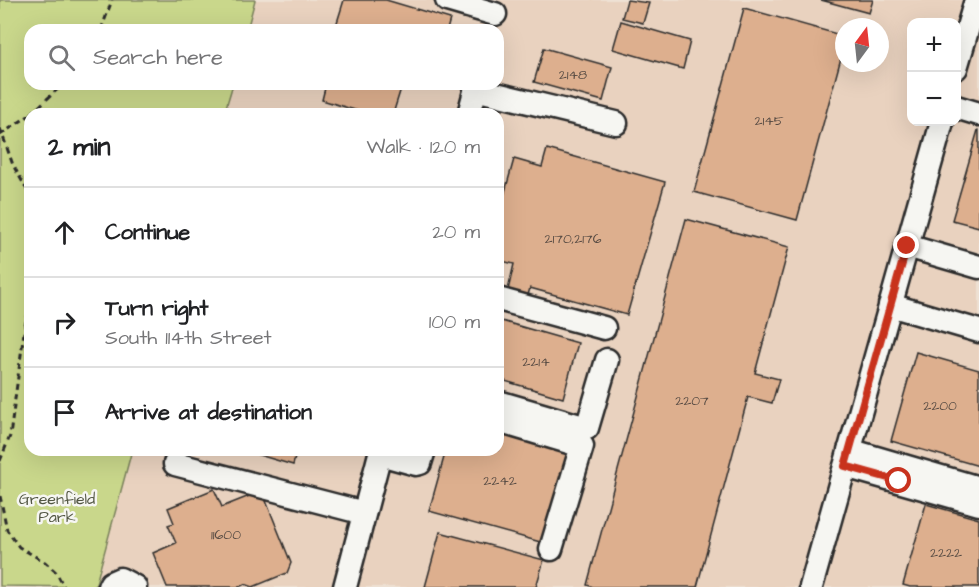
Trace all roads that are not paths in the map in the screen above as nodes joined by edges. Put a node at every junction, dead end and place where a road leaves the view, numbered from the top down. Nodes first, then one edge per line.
1 (447, 0) edge
2 (976, 0) edge
3 (495, 15) edge
4 (961, 54) edge
5 (475, 90) edge
6 (491, 90) edge
7 (470, 108) edge
8 (961, 108) edge
9 (979, 114) edge
10 (616, 123) dead end
11 (941, 126) edge
12 (907, 246) junction
13 (979, 267) edge
14 (504, 301) edge
15 (890, 305) junction
16 (604, 328) dead end
17 (979, 331) edge
18 (607, 360) dead end
19 (504, 404) edge
20 (504, 422) edge
21 (585, 437) junction
22 (379, 456) edge
23 (392, 456) edge
24 (422, 456) edge
25 (847, 458) junction
26 (175, 464) dead end
27 (979, 488) edge
28 (979, 504) edge
29 (364, 513) junction
30 (551, 549) dead end
31 (109, 587) edge
32 (135, 587) edge
33 (345, 587) edge
34 (811, 587) edge

1 - 3 street
2 - 4 street
5 - 7 street
6 - 10 street
8 - 9 street
11 - 12 street
12 - 13 street
12 - 15 street
14 - 16 street
15 - 17 street
15 - 25 street
18 - 21 street
19 - 21 street
20 - 21 street
21 - 30 street
22 - 29 street
23 - 24 street
25 - 27 street
25 - 28 street
25 - 34 street
26 - 29 street
29 - 33 street
31 - 32 street

